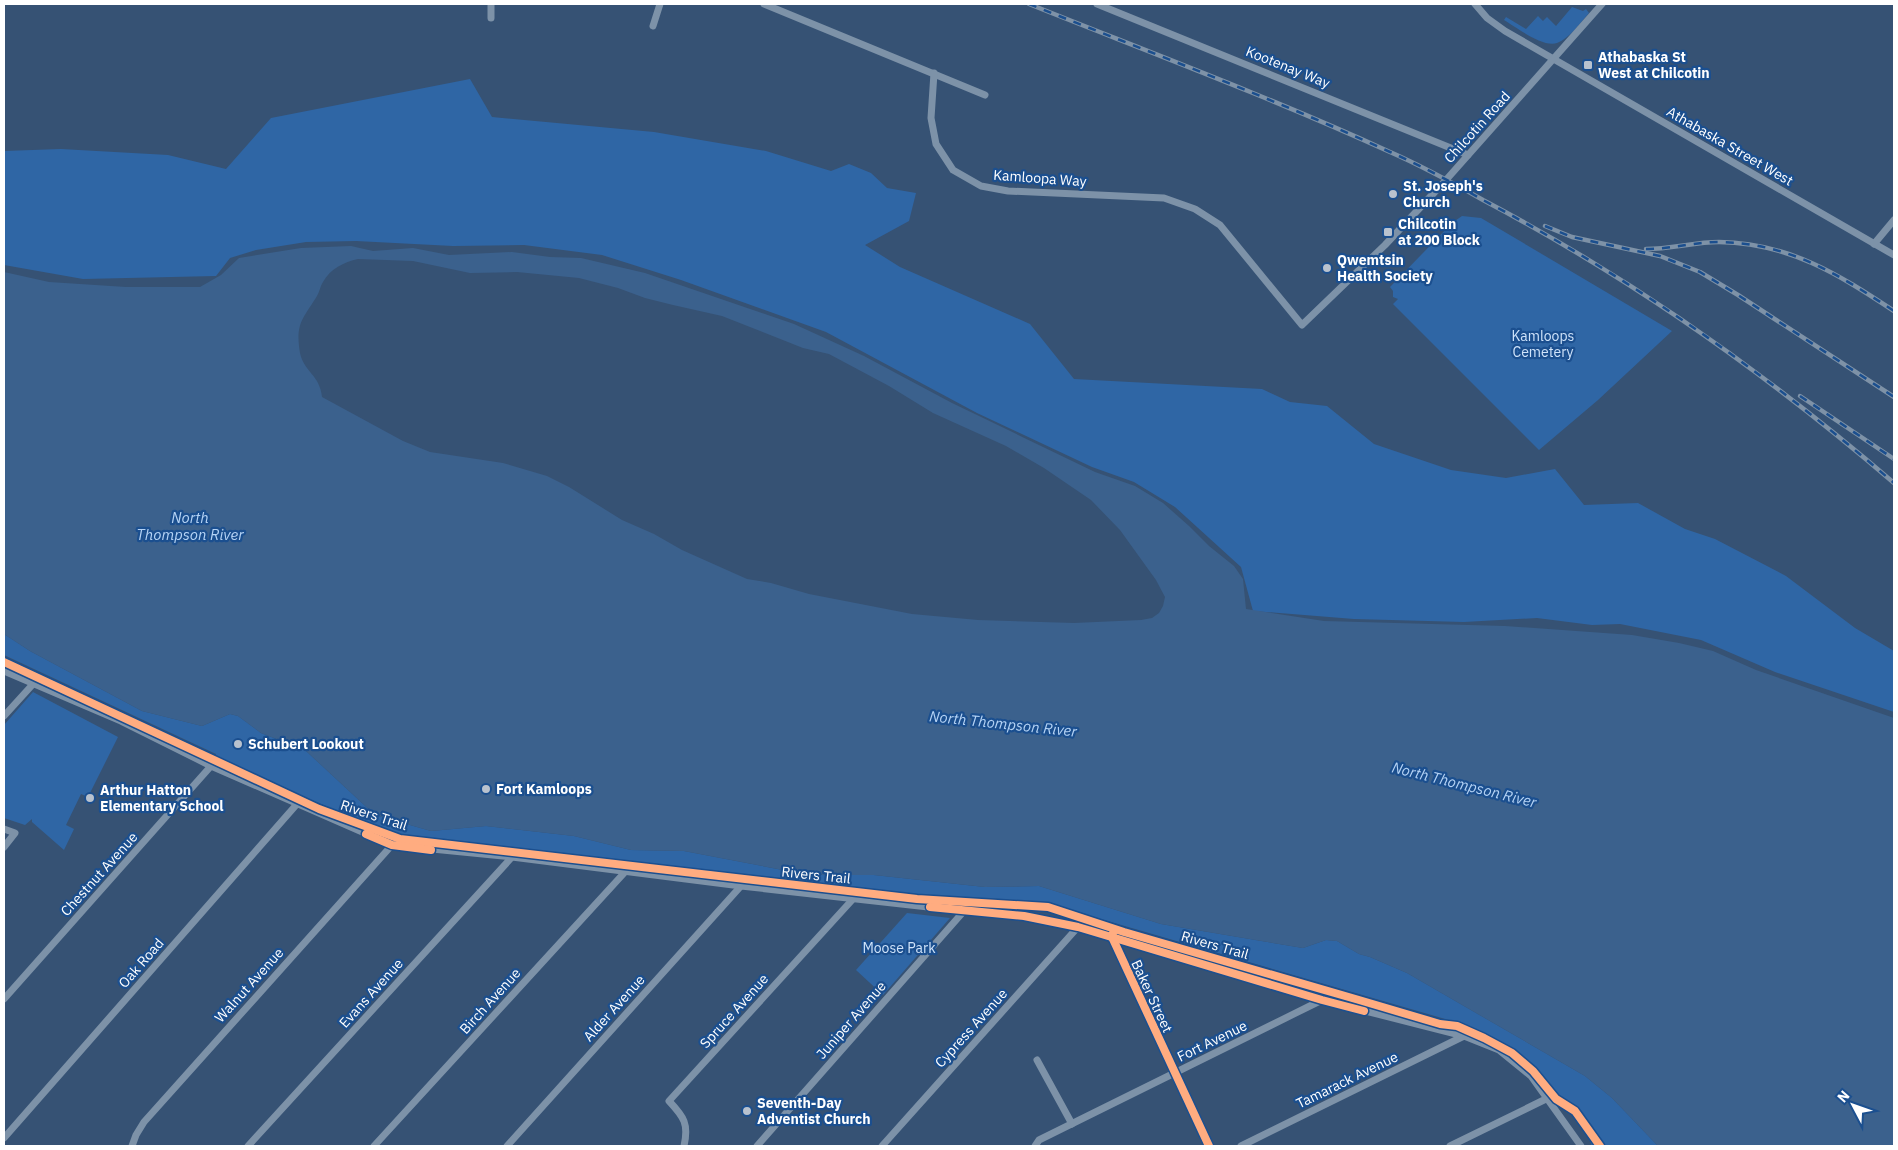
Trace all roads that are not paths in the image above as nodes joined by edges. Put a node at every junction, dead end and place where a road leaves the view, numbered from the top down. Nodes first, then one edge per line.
1 (491, 4) edge
2 (660, 4) edge
3 (764, 4) edge
4 (1097, 4) edge
5 (1475, 4) edge
6 (1602, 4) edge
7 (491, 18) dead end
8 (653, 26) dead end
9 (1553, 59) junction
10 (934, 73) junction
11 (985, 94) dead end
12 (1468, 155) junction
13 (1894, 220) edge
14 (1874, 244) junction
15 (1894, 255) edge
16 (1302, 325) joint
17 (4, 671) edge
18 (34, 683) junction
19 (4, 716) edge
20 (211, 766) junction
21 (297, 804) junction
22 (4, 829) edge
23 (392, 846) junction
24 (4, 847) edge
25 (512, 857) junction
26 (625, 872) junction
27 (741, 886) junction
28 (853, 898) junction
29 (964, 911) junction
30 (1078, 927) junction
31 (1112, 937) junction
32 (4, 999) edge
33 (1322, 1000) junction
34 (1464, 1036) junction
35 (1037, 1060) dead end
36 (1175, 1074) junction
37 (1548, 1098) junction
38 (1072, 1124) junction
39 (4, 1138) edge
40 (132, 1146) edge
41 (248, 1146) edge
42 (374, 1146) edge
43 (507, 1146) edge
44 (684, 1146) edge
45 (757, 1146) edge
46 (882, 1146) edge
47 (1035, 1146) edge
48 (1209, 1146) edge
49 (1241, 1146) edge
50 (1450, 1146) edge
51 (1581, 1146) edge

1 - 7 street
2 - 8 street
3 - 10 street
4 - 12 street, Kootenay Way
5 - 9 street, Athabaska Street West
6 - 9 street, Chilcotin Road
9 - 12 street, Chilcotin Road
9 - 14 street, Athabaska Street West
10 - 11 street
10 - 16 street, Kamloopa Way
12 - 16 street, Chilcotin Road
13 - 14 street
14 - 15 street, Athabaska Street West
17 - 18 street
18 - 19 street
18 - 20 street
20 - 21 street
20 - 32 street, Chestnut Avenue
21 - 23 street
21 - 39 street, Oak Road
22 - 24 street
23 - 25 street
23 - 40 street, Walnut Avenue
25 - 26 street
25 - 41 street, Evans Avenue
26 - 27 street
26 - 42 street, Birch Avenue
27 - 28 street
27 - 43 street, Alder Avenue
28 - 29 street
28 - 44 street, Spruce Avenue
29 - 30 street
29 - 45 street, Juniper Avenue
30 - 31 street
30 - 46 street, Cypress Avenue
31 - 33 street
31 - 36 street, Baker Street
33 - 34 street
33 - 36 street, Fort Avenue
34 - 37 street
34 - 49 street, Tamarack Avenue
35 - 38 street
36 - 38 street, Fort Avenue
36 - 48 street, Baker Street
37 - 50 street
37 - 51 street
38 - 47 street, Fort Avenue

